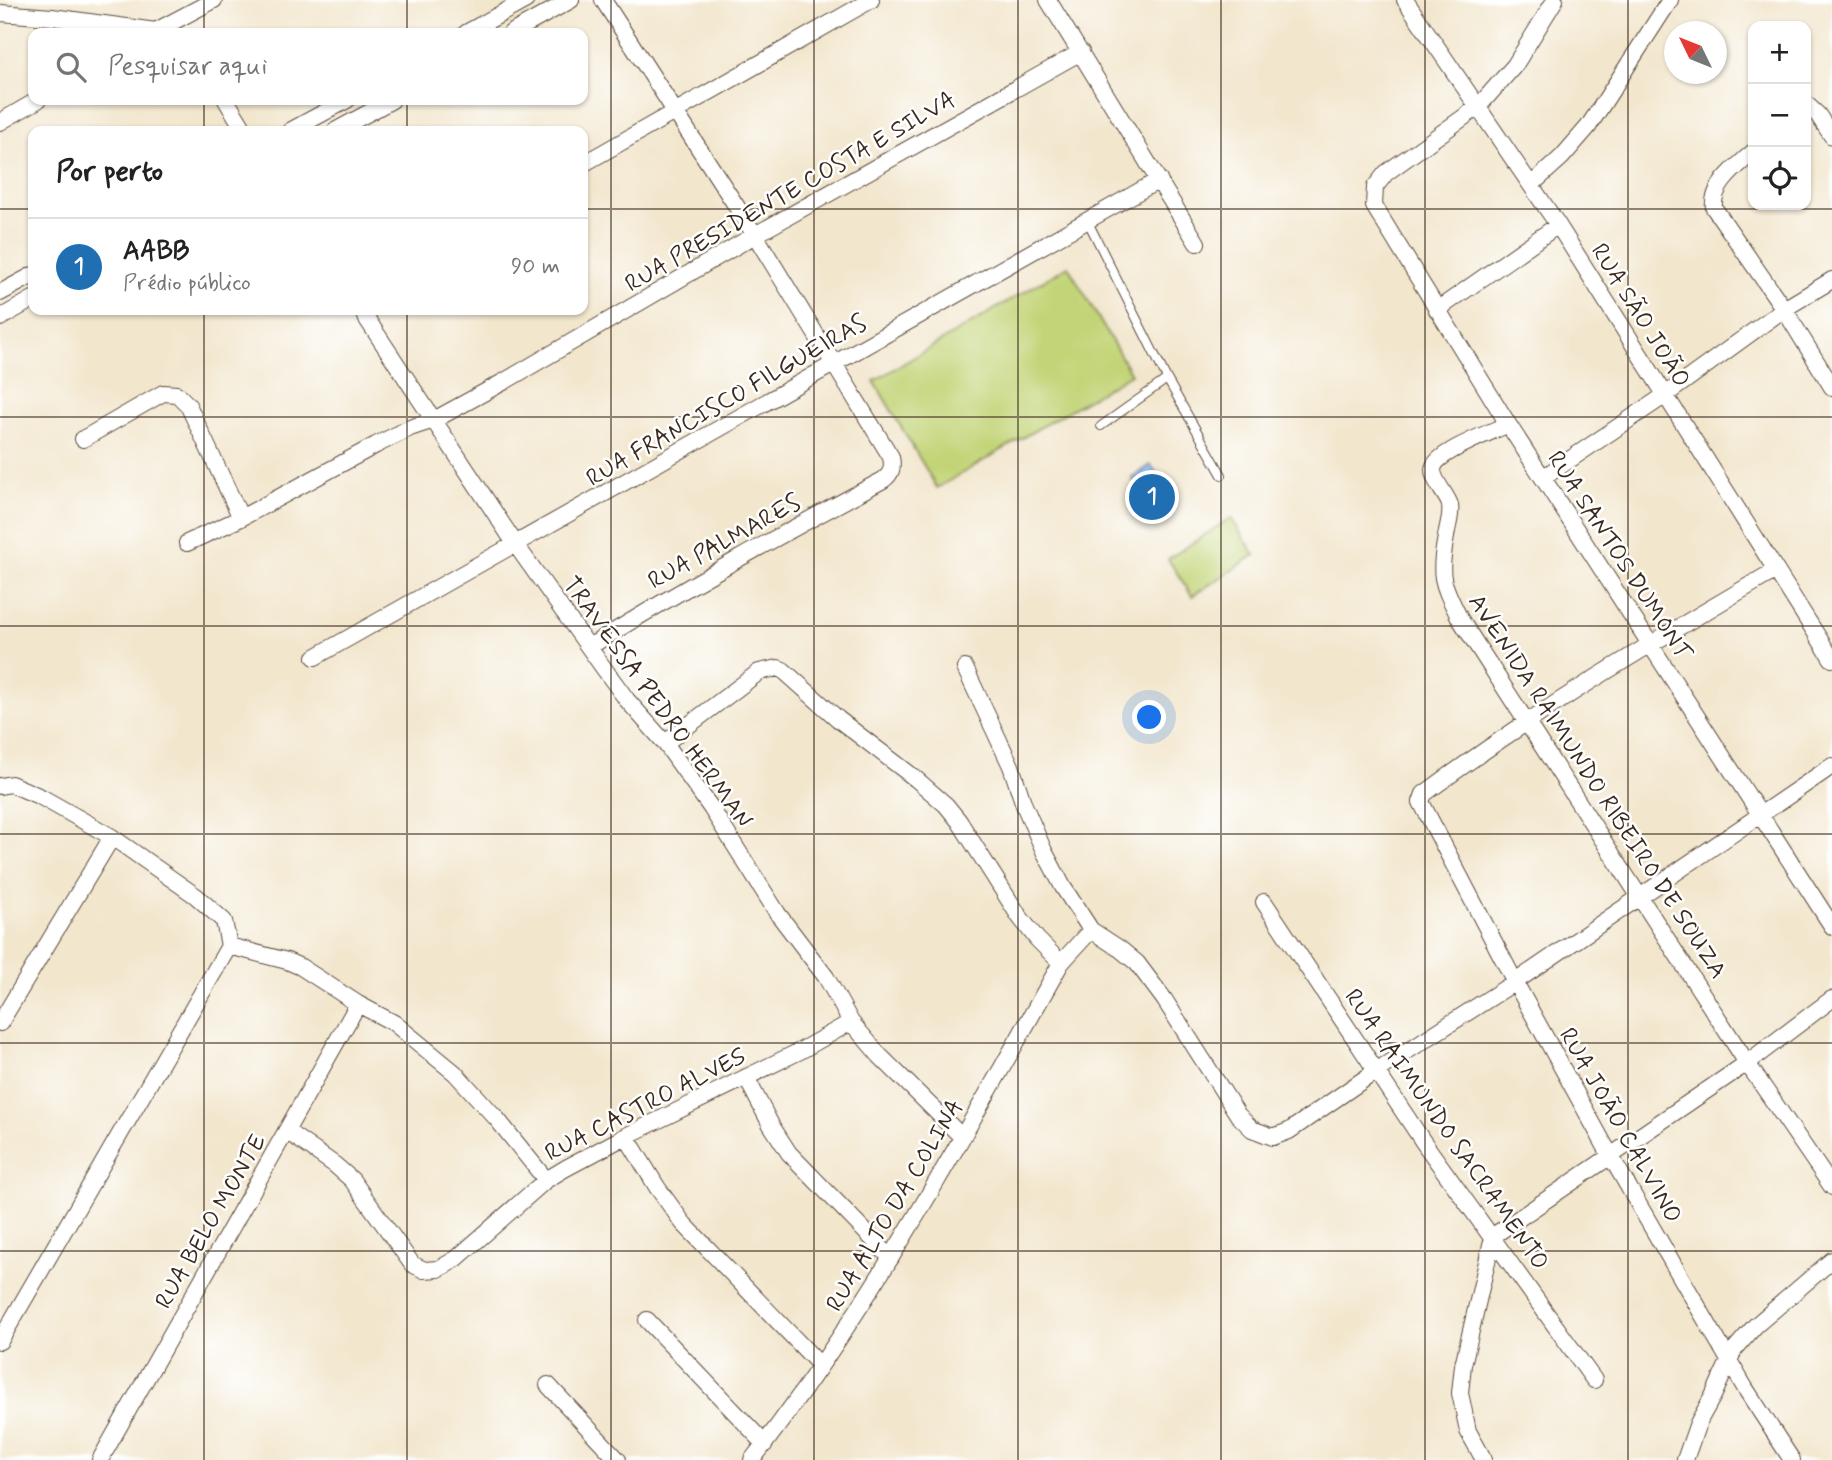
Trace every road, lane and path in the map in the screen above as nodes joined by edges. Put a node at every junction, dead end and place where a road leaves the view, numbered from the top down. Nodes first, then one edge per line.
1 (214, 0) edge
2 (526, 0) edge
3 (570, 0) edge
4 (603, 0) edge
5 (871, 0) edge
6 (1048, 0) edge
7 (1405, 0) edge
8 (1555, 0) edge
9 (1670, 0) edge
10 (0, 13) edge
11 (181, 27) edge
12 (128, 28) edge
13 (475, 28) edge
14 (520, 28) edge
15 (1081, 52) junction
16 (29, 105) edge
17 (229, 105) edge
18 (338, 105) edge
19 (383, 105) edge
20 (1478, 107) junction
21 (1811, 110) edge
22 (676, 111) junction
23 (0, 122) edge
24 (242, 126) edge
25 (299, 126) edge
26 (344, 126) edge
27 (1829, 131) edge
28 (1748, 157) edge
29 (588, 161) edge
30 (1159, 180) junction
31 (1531, 185) junction
32 (1088, 222) junction
33 (1558, 225) junction
34 (755, 235) junction
35 (1197, 243) dead end
36 (28, 278) edge
37 (1832, 280) edge
38 (0, 293) edge
39 (28, 302) edge
40 (1784, 309) junction
41 (1437, 310) junction
42 (364, 315) edge
43 (0, 318) edge
44 (834, 364) junction
45 (1167, 379) junction
46 (1832, 387) edge
47 (1664, 396) junction
48 (434, 420) junction
49 (1508, 424) junction
50 (1101, 426) dead end
51 (83, 439) dead end
52 (1223, 475) dead end
53 (1544, 477) junction
54 (241, 519) junction
55 (187, 543) dead end
56 (516, 545) junction
57 (1776, 570) junction
58 (1650, 644) junction
59 (589, 647) junction
60 (315, 657) dead end
61 (1832, 659) edge
62 (965, 668) dead end
63 (1527, 722) junction
64 (665, 743) junction
65 (1832, 766) edge
66 (0, 786) edge
67 (1758, 814) junction
68 (112, 837) junction
69 (1642, 897) junction
70 (1264, 902) dead end
71 (1832, 926) edge
72 (1091, 930) junction
73 (229, 946) junction
74 (1061, 963) junction
75 (1515, 982) junction
76 (1832, 999) edge
77 (358, 1004) junction
78 (851, 1022) junction
79 (0, 1023) edge
80 (1747, 1063) junction
81 (1376, 1070) junction
82 (746, 1077) junction
83 (288, 1132) junction
84 (626, 1136) junction
85 (962, 1138) junction
86 (1610, 1155) junction
87 (546, 1180) junction
88 (1832, 1187) edge
89 (1493, 1236) junction
90 (891, 1258) junction
91 (1832, 1260) edge
92 (648, 1320) dead end
93 (0, 1341) edge
94 (1730, 1360) junction
95 (820, 1365) junction
96 (1594, 1380) dead end
97 (548, 1385) dead end
98 (765, 1444) junction
99 (100, 1460) edge
100 (618, 1460) edge
101 (752, 1460) edge
102 (1484, 1460) edge
103 (1685, 1460) edge
104 (1792, 1460) edge

1 - 11 street
2 - 13 street
3 - 14 street
4 - 22 street
5 - 22 street
6 - 15 street
7 - 20 street, RUA SÃO JOÃO
8 - 20 street
9 - 31 street
10 - 12 street
15 - 30 street
15 - 34 street, RUA PRESIDENTE COSTA E SILVA
16 - 23 street
17 - 24 street
18 - 25 street
19 - 26 street
20 - 31 street, RUA SÃO JOÃO
20 - 41 street, RUA SANTOS DUMONT
21 - 27 street
22 - 29 street
22 - 34 street
28 - 40 street
30 - 32 street, RUA FRANCISCO FILGUEIRAS
30 - 35 street
31 - 33 street, RUA SÃO JOÃO
32 - 44 street, RUA FRANCISCO FILGUEIRAS
32 - 45 lane
33 - 41 street
33 - 47 street, RUA SÃO JOÃO
34 - 44 street
34 - 48 street, RUA PRESIDENTE COSTA E SILVA
36 - 38 street
37 - 40 street
39 - 43 street
40 - 46 street
40 - 47 street
41 - 49 street, RUA SANTOS DUMONT
42 - 48 street, TRAVESSA PEDRO HERMAN
44 - 56 street, RUA FRANCISCO FILGUEIRAS
44 - 59 street, RUA PALMARES
45 - 50 lane
45 - 52 lane
47 - 53 street
47 - 57 street, RUA SÃO JOÃO
48 - 54 street, RUA PRESIDENTE COSTA E SILVA
48 - 56 street, TRAVESSA PEDRO HERMAN
49 - 53 street, RUA SANTOS DUMONT
49 - 63 street, AVENIDA RAIMUNDO RIBEIRO DE SOUZA
51 - 54 street
53 - 58 street, RUA SANTOS DUMONT
54 - 55 street, RUA PRESIDENTE COSTA E SILVA
56 - 59 street, TRAVESSA PEDRO HERMAN
56 - 60 street, RUA FRANCISCO FILGUEIRAS
57 - 58 street
57 - 61 street, RUA SÃO JOÃO
58 - 63 street
58 - 67 street, RUA SANTOS DUMONT
59 - 64 street, TRAVESSA PEDRO HERMAN
62 - 72 street
63 - 69 street, AVENIDA RAIMUNDO RIBEIRO DE SOUZA
63 - 75 street, RUA JOÃO CALVINO
64 - 74 street
64 - 78 street, TRAVESSA PEDRO HERMAN
65 - 67 street
66 - 68 street
67 - 69 street
67 - 71 street, RUA SANTOS DUMONT
68 - 73 street
68 - 79 street
69 - 75 street
69 - 80 street, AVENIDA RAIMUNDO RIBEIRO DE SOUZA
70 - 81 street, RUA RAIMUNDO SACRAMENTO
72 - 74 street, RUA ALTO DA COLINA
72 - 81 street
73 - 77 street
73 - 93 street
74 - 85 street, RUA ALTO DA COLINA
75 - 81 street
75 - 86 street, RUA JOÃO CALVINO
76 - 80 street
77 - 83 street, RUA BELO MONTE
77 - 87 street
78 - 82 street, RUA CASTRO ALVES
78 - 85 street, TRAVESSA PEDRO HERMAN
80 - 86 street
80 - 88 street, AVENIDA RAIMUNDO RIBEIRO DE SOUZA
81 - 89 street, RUA RAIMUNDO SACRAMENTO
82 - 84 street, RUA CASTRO ALVES
82 - 90 street
83 - 87 street, RUA CASTRO ALVES
83 - 99 street, RUA BELO MONTE
84 - 87 street, RUA CASTRO ALVES
84 - 95 street
85 - 90 street, RUA ALTO DA COLINA
86 - 89 street
86 - 94 street, RUA JOÃO CALVINO
89 - 96 street, RUA RAIMUNDO SACRAMENTO
89 - 102 street
90 - 95 street, RUA ALTO DA COLINA
91 - 94 street
92 - 98 street
94 - 103 street
94 - 104 street, RUA JOÃO CALVINO
95 - 98 street, RUA ALTO DA COLINA
97 - 100 street
98 - 101 street, RUA ALTO DA COLINA

